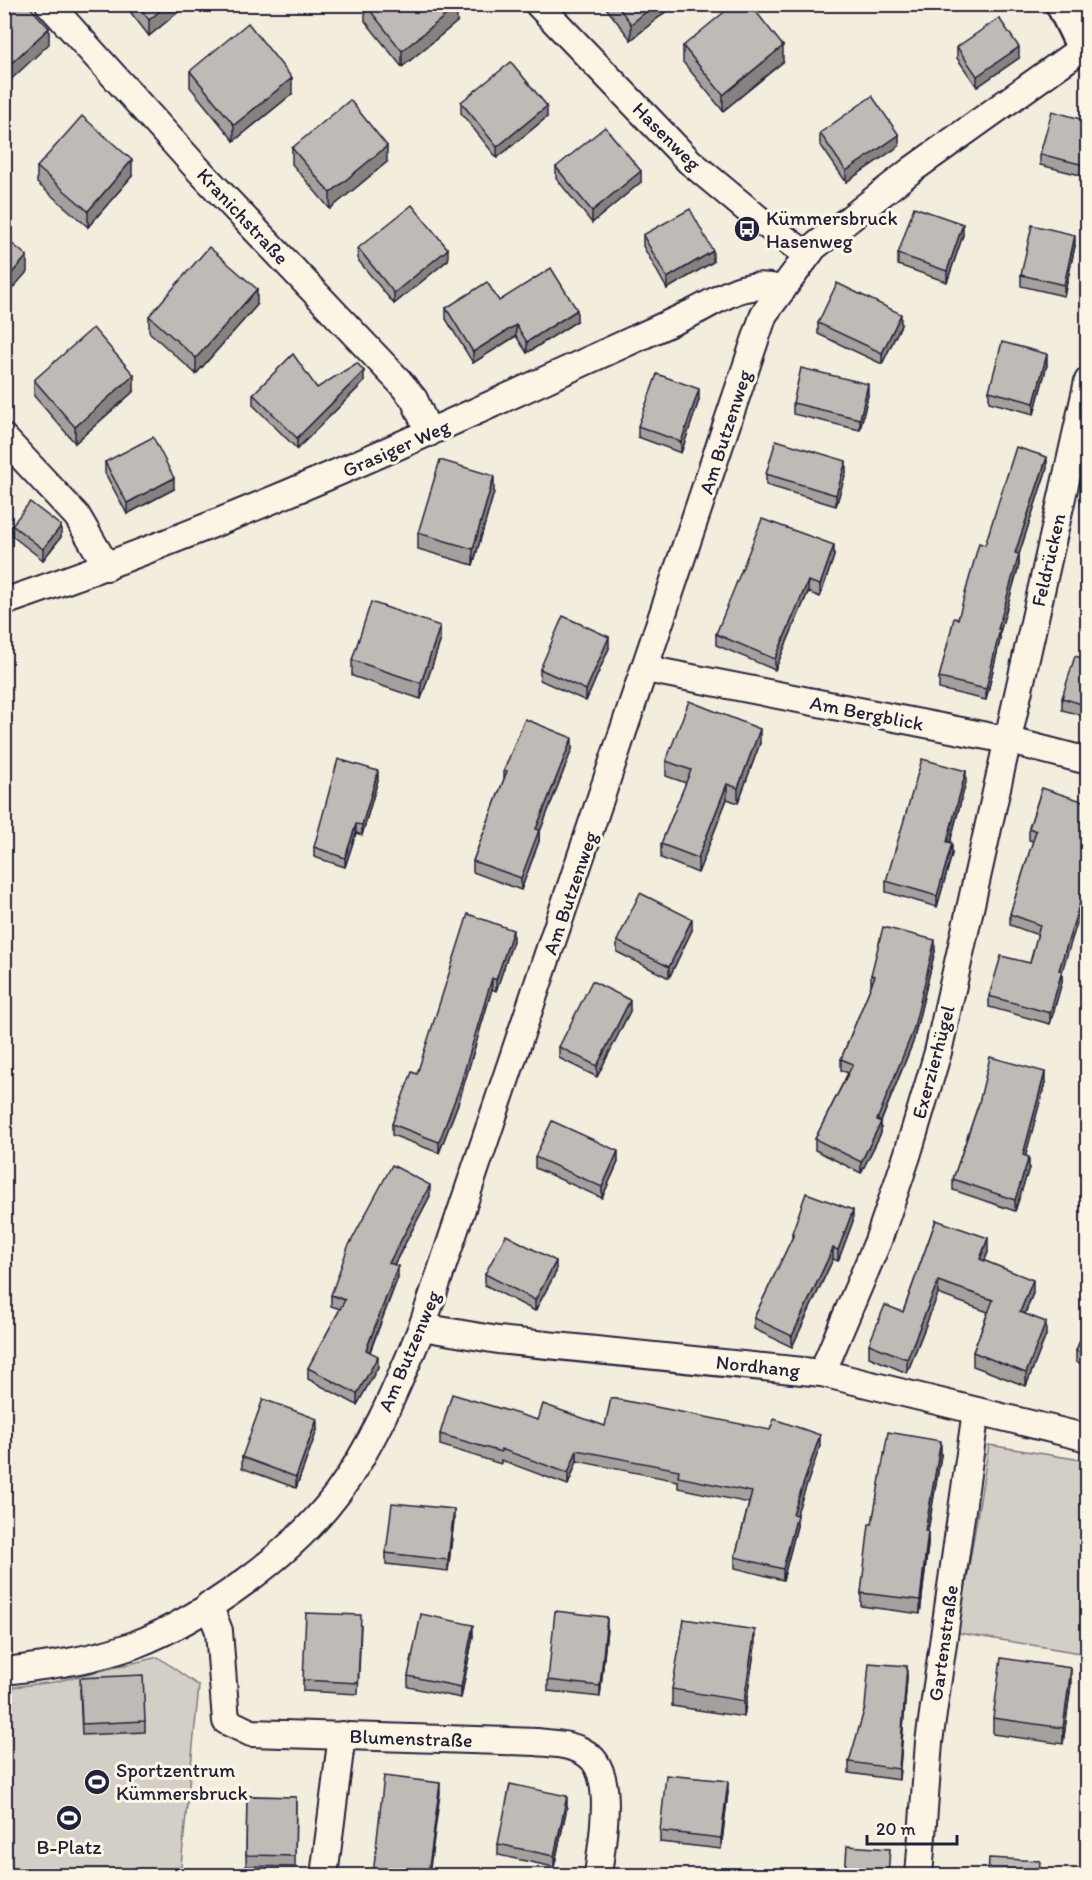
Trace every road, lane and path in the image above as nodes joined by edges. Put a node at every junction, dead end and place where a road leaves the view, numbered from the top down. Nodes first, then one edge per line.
1 (49, 4) edge
2 (538, 4) edge
3 (1063, 4) edge
4 (1086, 47) edge
5 (807, 255) junction
6 (781, 289) junction
7 (1088, 381) edge
8 (429, 434) junction
9 (1082, 435) edge
10 (4, 438) edge
11 (106, 567) junction
12 (4, 602) edge
13 (646, 669) junction
14 (1007, 740) junction
15 (1088, 761) edge
16 (422, 1328) junction
17 (822, 1373) junction
18 (976, 1411) junction
19 (1088, 1438) edge
20 (209, 1605) junction
21 (4, 1671) edge
22 (342, 1735) junction
23 (324, 1875) edge
24 (598, 1875) edge
25 (919, 1875) edge

1 - 8 street, Kranichstraße
2 - 5 street, Hasenweg
3 - 4 street
4 - 5 street, Am Butzenweg
5 - 6 street, Am Butzenweg
6 - 8 street, Grasiger Weg
6 - 13 street, Am Butzenweg
7 - 9 street, Feldrücken
8 - 11 street, Grasiger Weg
9 - 14 street, Feldrücken
10 - 11 street
11 - 12 street, Grasiger Weg
13 - 14 street, Am Bergblick
13 - 16 street, Am Butzenweg
14 - 15 street, Am Bergblick
14 - 17 street, Exerzierhügel
16 - 17 street, Nordhang
16 - 20 street, Am Butzenweg
17 - 18 street, Nordhang
18 - 19 street, Nordhang
18 - 25 street, Gartenstraße
20 - 21 street, Am Butzenweg
20 - 22 street, Blumenstraße
22 - 23 street
22 - 24 street, Blumenstraße

